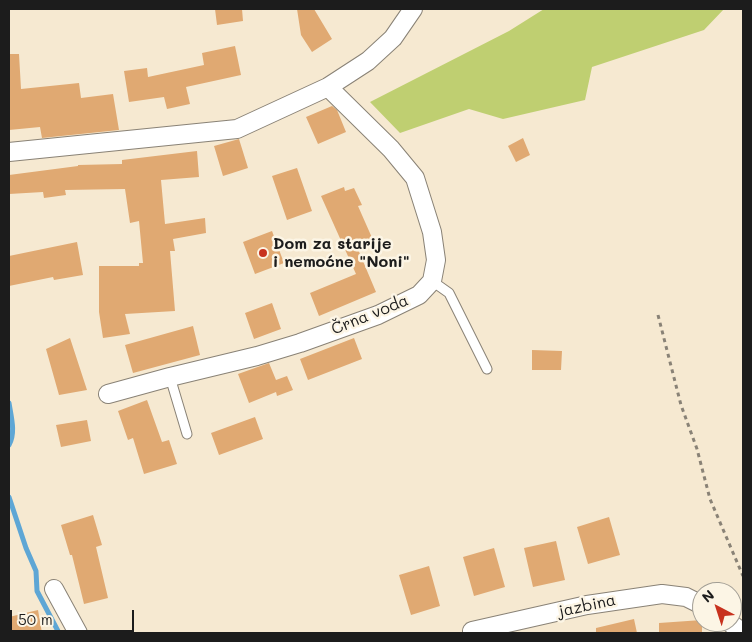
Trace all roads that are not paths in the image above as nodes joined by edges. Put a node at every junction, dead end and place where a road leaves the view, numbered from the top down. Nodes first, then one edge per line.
1 (413, 9) edge
2 (328, 88) junction
3 (9, 152) edge
4 (432, 280) junction
5 (487, 369) dead end
6 (170, 377) junction
7 (108, 394) dead end
8 (187, 434) dead end
9 (54, 589) dead end
10 (692, 600) edge
11 (472, 632) dead end
12 (78, 633) edge

1 - 2 street
2 - 3 street
2 - 4 street
4 - 5 lane
4 - 6 street, Črna voda
6 - 7 street, Črna voda
6 - 8 lane
9 - 12 street
10 - 11 street, jazbina

